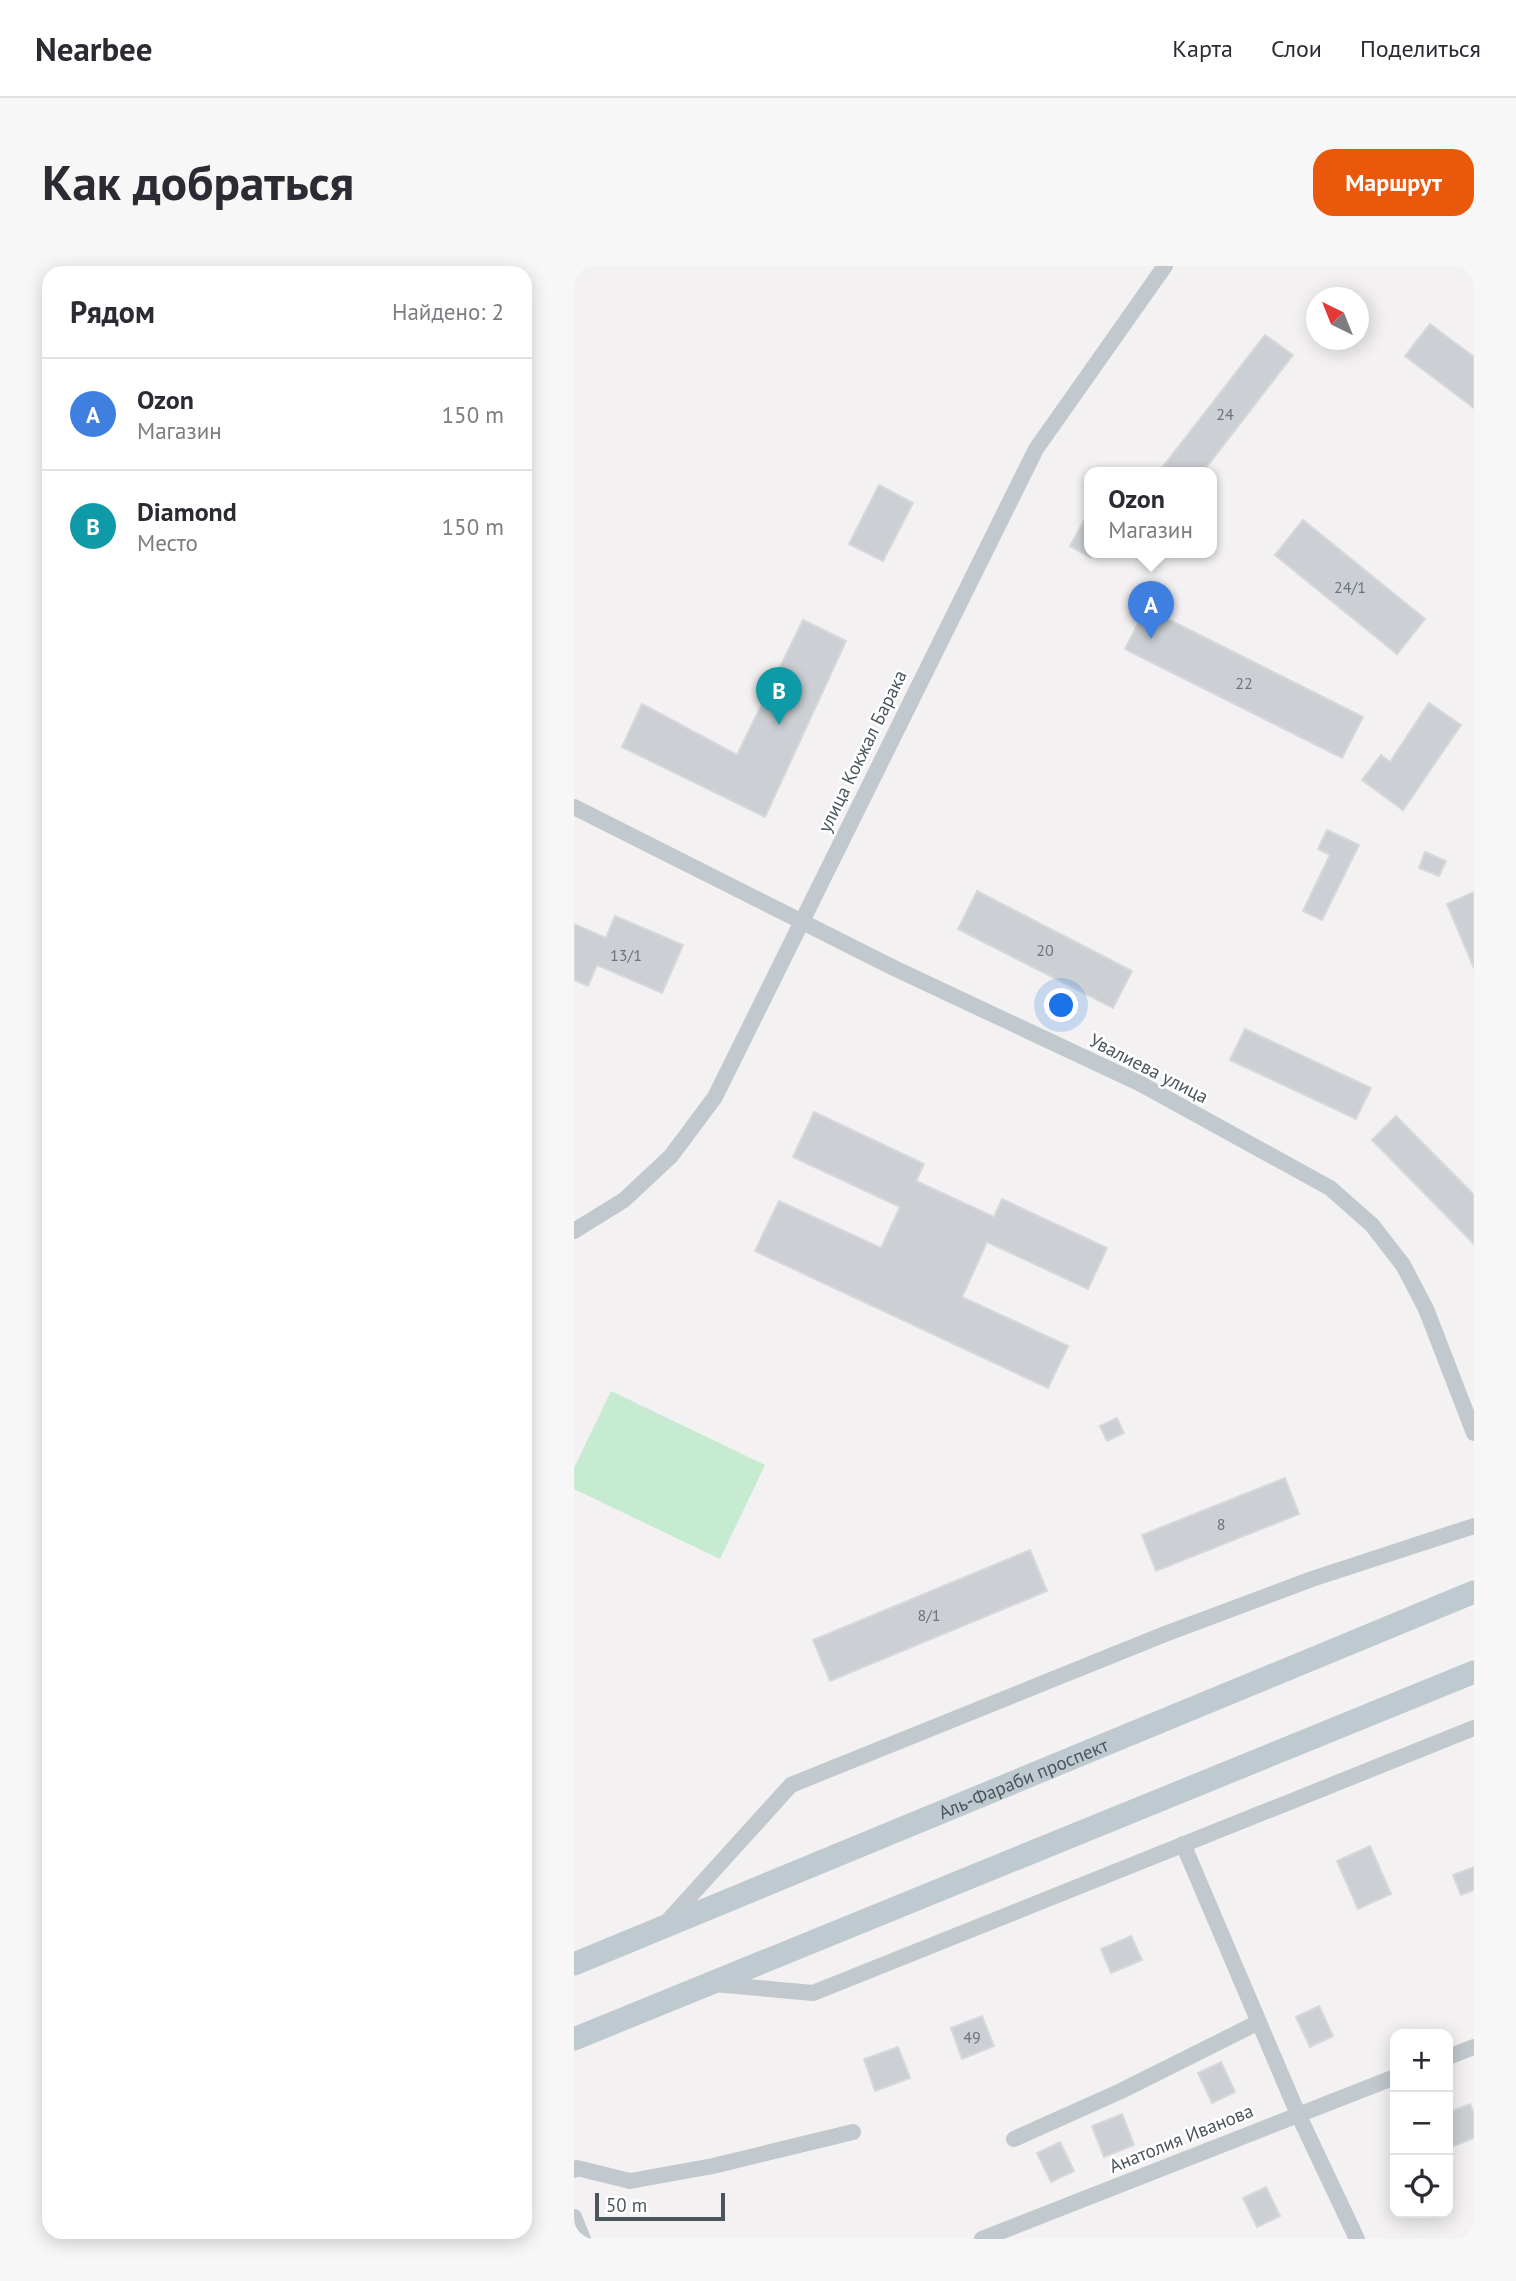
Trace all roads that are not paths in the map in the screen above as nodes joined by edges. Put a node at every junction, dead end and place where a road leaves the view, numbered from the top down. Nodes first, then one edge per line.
1 (1165, 266) edge
2 (574, 807) edge
3 (803, 921) junction
4 (574, 1231) edge
5 (1474, 1433) edge
6 (1474, 1526) edge
7 (1474, 1591) edge
8 (1474, 1671) edge
9 (1474, 1728) edge
10 (1183, 1844) junction
11 (660, 1930) junction
12 (574, 1964) edge
13 (708, 1984) junction
14 (1259, 2022) junction
15 (574, 2039) edge
16 (1474, 2047) edge
17 (1453, 2055) edge
18 (1390, 2079) edge
19 (1298, 2114) junction
20 (853, 2132) dead end
21 (1014, 2139) dead end
22 (574, 2170) edge
23 (574, 2217) edge
24 (583, 2239) edge
25 (982, 2239) edge
26 (1357, 2239) edge

1 - 3 street, улица Кокжал Барака
2 - 3 street, Увалиева улица
3 - 4 street, улица Кокжал Барака
3 - 5 street, Увалиева улица
6 - 11 street
7 - 11 street, Аль-Фараби проспект
8 - 13 street
9 - 10 street
10 - 13 street
10 - 14 street
11 - 12 street, Аль-Фараби проспект
13 - 15 street
14 - 19 street
14 - 21 street
16 - 17 street
18 - 19 street, Анатолия Иванова
19 - 25 street, Анатолия Иванова
19 - 26 street
20 - 22 street
23 - 24 street

